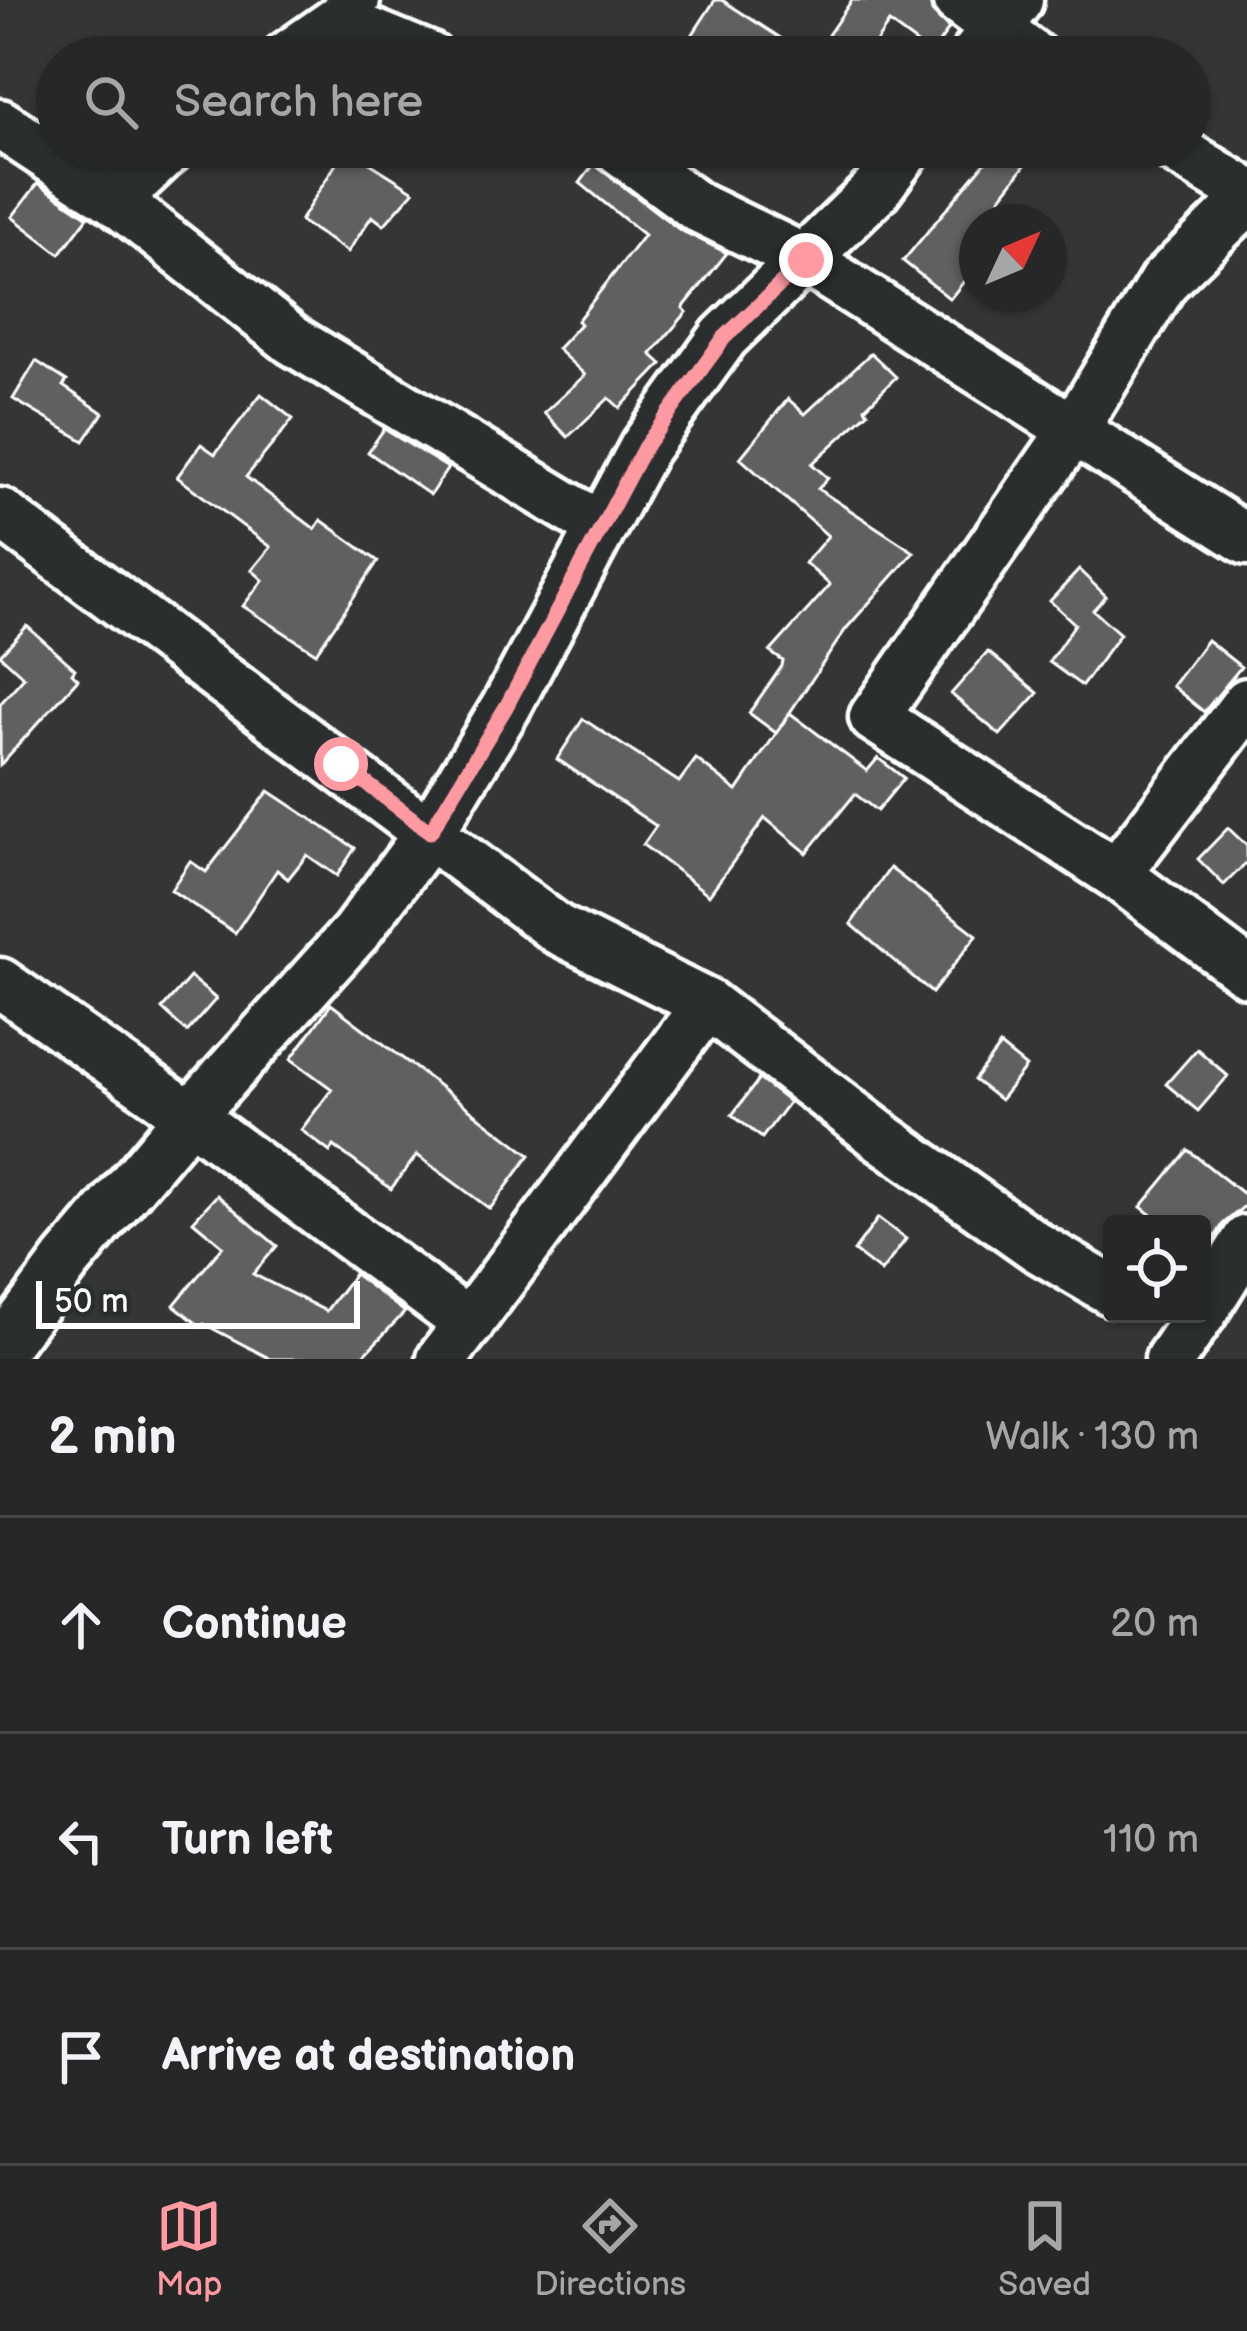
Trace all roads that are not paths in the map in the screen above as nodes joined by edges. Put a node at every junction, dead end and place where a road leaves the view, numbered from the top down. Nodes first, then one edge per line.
1 (958, 0) edge
2 (347, 10) edge
3 (313, 36) edge
4 (392, 36) edge
5 (1005, 36) edge
6 (0, 124) edge
7 (36, 148) edge
8 (67, 168) edge
9 (149, 168) edge
10 (644, 168) edge
11 (892, 168) edge
12 (1204, 168) edge
13 (1247, 196) edge
14 (115, 200) junction
15 (806, 260) junction
16 (1074, 429) junction
17 (0, 513) edge
18 (601, 527) junction
19 (1247, 541) edge
20 (1247, 703) edge
21 (430, 832) junction
22 (1116, 874) junction
23 (1247, 972) edge
24 (0, 983) edge
25 (707, 1004) junction
26 (190, 1116) junction
27 (1245, 1246) edge
28 (1103, 1285) edge
29 (1183, 1327) edge
30 (456, 1342) edge
31 (0, 1351) edge

1 - 5 street
2 - 3 street
2 - 4 street
6 - 7 street
8 - 14 street
9 - 14 street
10 - 15 street
11 - 15 street
12 - 13 street
13 - 16 street
14 - 18 street
15 - 16 street
15 - 18 street
16 - 19 street
16 - 22 street
17 - 21 street
18 - 21 street
20 - 22 street
21 - 25 street
21 - 26 street
22 - 23 street
24 - 26 street
25 - 28 street
25 - 30 street
26 - 30 street
26 - 31 street
27 - 29 street

